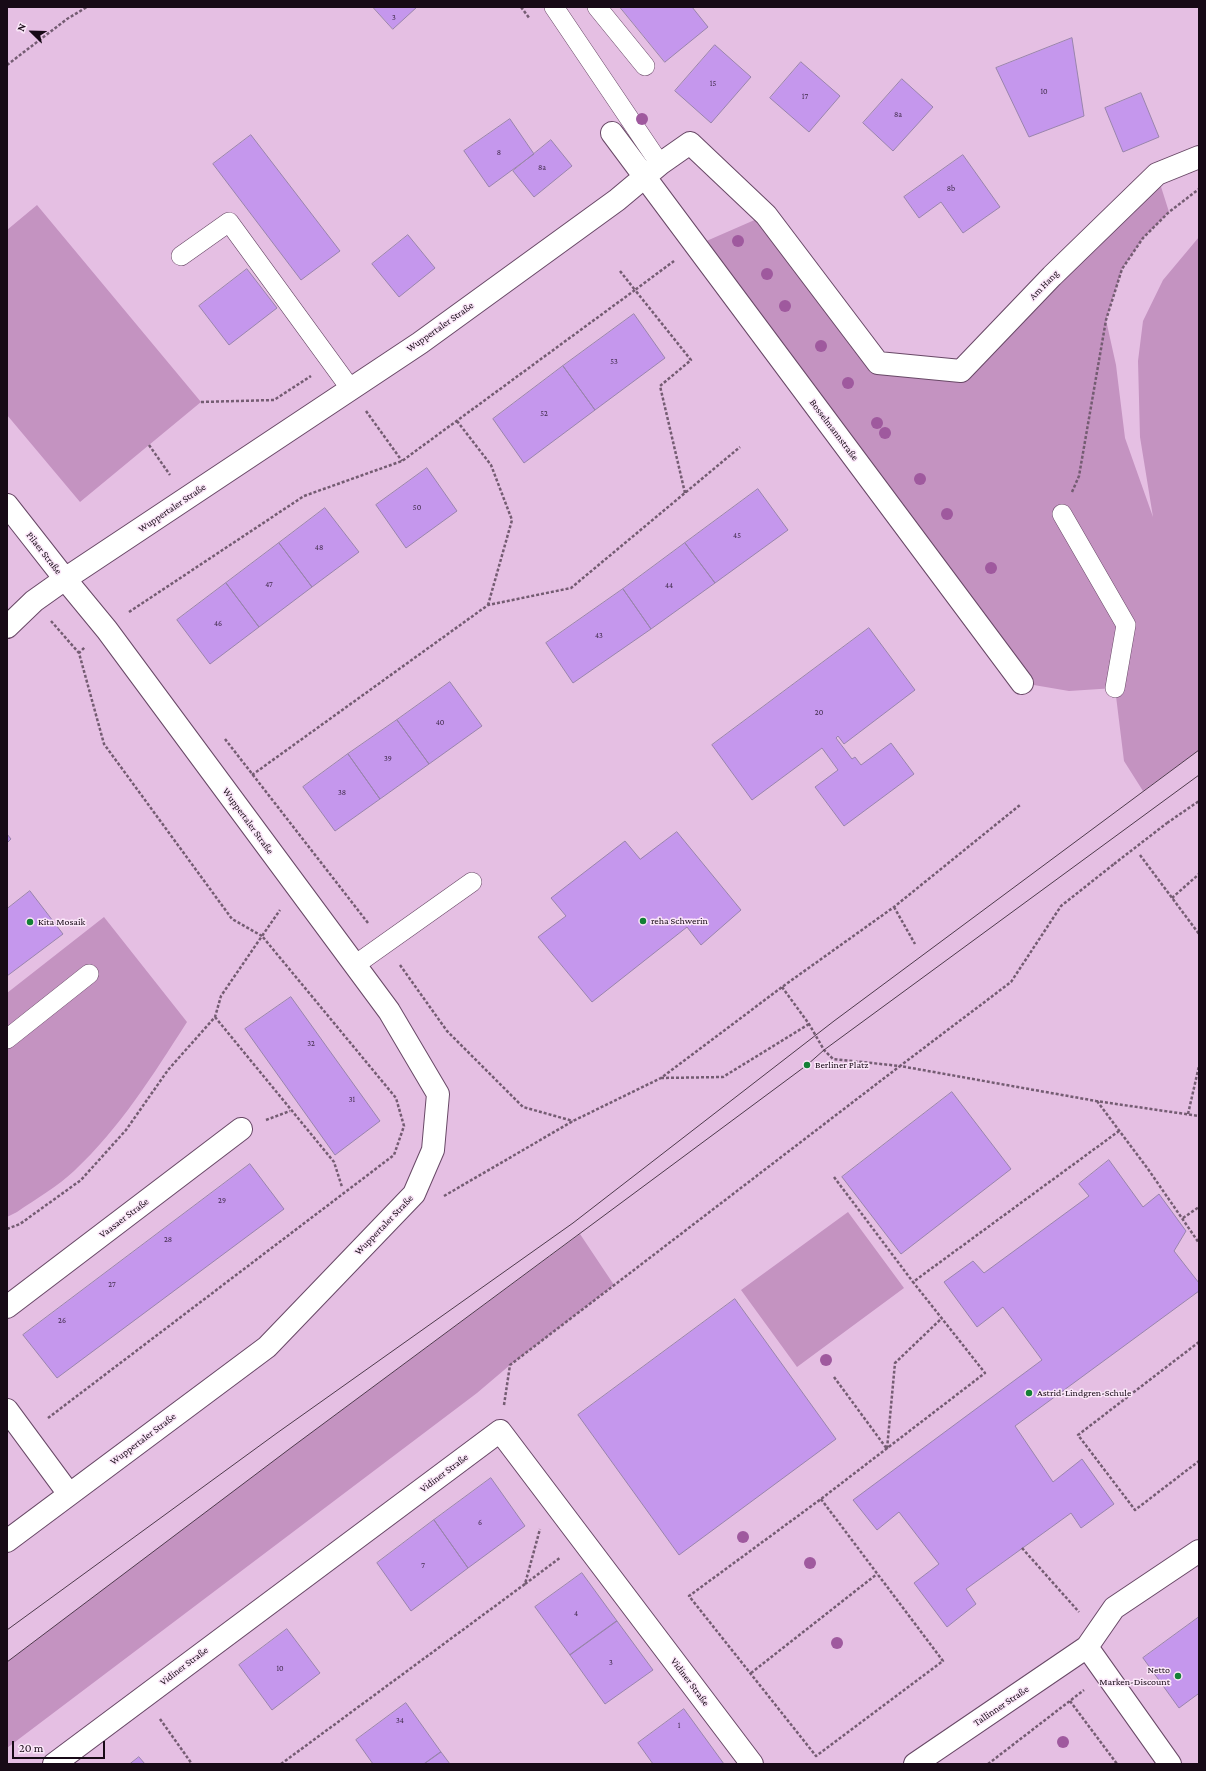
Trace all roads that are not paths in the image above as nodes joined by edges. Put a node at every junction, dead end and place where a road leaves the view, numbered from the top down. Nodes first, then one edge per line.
1 (554, 7) edge
2 (598, 7) edge
3 (645, 66) dead end
4 (612, 133) dead end
5 (1199, 157) edge
6 (652, 171) junction
7 (181, 256) dead end
8 (350, 388) junction
9 (7, 505) edge
10 (1062, 514) road end
11 (65, 579) junction
12 (7, 627) edge
13 (1022, 683) dead end
14 (1115, 688) dead end
15 (472, 882) dead end
16 (355, 965) junction
17 (89, 974) dead end
18 (7, 1039) edge
19 (241, 1129) dead end
20 (7, 1307) edge
21 (7, 1410) edge
22 (68, 1494) junction
23 (7, 1541) edge
24 (1199, 1552) edge
25 (1092, 1640) junction
26 (54, 1764) edge
27 (752, 1764) edge
28 (915, 1764) edge
29 (1170, 1764) edge

1 - 6 lane
2 - 3 lane
4 - 6 street, Bosselmannstraße
5 - 6 street, Am Hang
6 - 8 street, Wuppertaler Straße
6 - 13 street, Bosselmannstraße
7 - 8 lane
8 - 11 street, Wuppertaler Straße
9 - 11 street, Pilaer Straße
10 - 14 lane
11 - 12 street, Pilaer Straße
11 - 16 street, Wuppertaler Straße
15 - 16 lane
16 - 22 street, Wuppertaler Straße
17 - 18 lane
19 - 20 street, Vaasaer Straße
21 - 22 street
22 - 23 street, Wuppertaler Straße
24 - 25 street, Tallinner Straße
25 - 28 street, Tallinner Straße
25 - 29 street
26 - 27 street, Vidiner Straße

